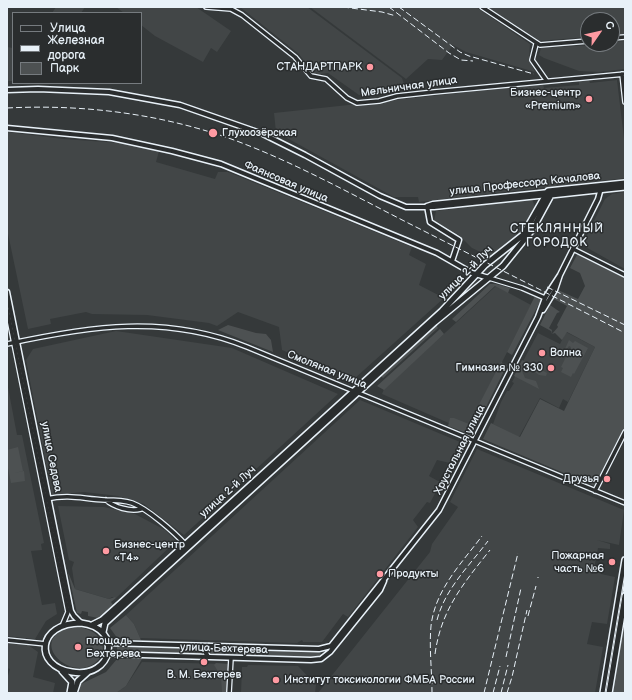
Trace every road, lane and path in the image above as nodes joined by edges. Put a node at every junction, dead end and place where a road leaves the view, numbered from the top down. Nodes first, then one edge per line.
1 (206, 7) edge
2 (482, 7) edge
3 (580, 42) edge
4 (536, 44) junction
5 (623, 74) edge
6 (546, 80) junction
7 (7, 90) edge
8 (625, 102) edge
9 (7, 128) edge
10 (625, 183) edge
11 (625, 187) edge
12 (601, 188) junction
13 (548, 194) junction
14 (427, 206) junction
15 (573, 249) junction
16 (498, 255) junction
17 (452, 261) junction
18 (506, 263) junction
19 (477, 274) junction
20 (560, 275) junction
21 (625, 275) edge
22 (489, 278) junction
23 (7, 292) edge
24 (545, 298) junction
25 (7, 309) edge
26 (538, 317) junction
27 (15, 342) junction
28 (7, 344) edge
29 (356, 392) junction
30 (625, 432) edge
31 (475, 441) junction
32 (595, 491) junction
33 (47, 499) junction
34 (106, 500) junction
35 (625, 503) edge
36 (140, 509) junction
37 (187, 546) junction
38 (625, 560) edge
39 (625, 596) edge
40 (81, 622) junction
41 (63, 624) junction
42 (92, 625) junction
43 (103, 632) junction
44 (7, 640) edge
45 (108, 643) junction
46 (46, 644) junction
47 (209, 646) junction
48 (333, 646) junction
49 (318, 649) junction
50 (108, 654) junction
51 (208, 657) junction
52 (231, 658) junction
53 (321, 659) junction
54 (60, 669) junction
55 (88, 672) junction
56 (70, 693) edge
57 (74, 693) edge
58 (229, 693) edge
59 (603, 693) edge
60 (609, 693) edge

1 - 6 street, Мельничная улица
2 - 4 street
3 - 4 street
4 - 6 street
5 - 6 street, Мельничная улица
5 - 8 street
7 - 14 street, улица Профессора Качалова
9 - 17 street, Фаянсовая улица
10 - 12 main road, улица Профессора Качалова
11 - 12 main road, улица Профессора Качалова
12 - 13 main road, улица Профессора Качалова
12 - 15 street, Хрустальная улица
13 - 14 street, улица Профессора Качалова
13 - 16 main road, улица 2-й Луч
13 - 18 main road, улица 2-й Луч
14 - 17 street
15 - 20 street, Хрустальная улица
15 - 21 street
16 - 18 main road
16 - 19 main road, улица 2-й Луч
17 - 19 street, Фаянсовая улица
18 - 22 main road, улица 2-й Луч
19 - 22 street, Фаянсовая улица
19 - 29 main road, улица 2-й Луч
20 - 24 street, Хрустальная улица
20 - 26 street, Хрустальная улица
22 - 24 street, Фаянсовая улица
22 - 29 main road, улица 2-й Луч
23 - 27 street, улица Седова
24 - 26 street, Хрустальная улица
25 - 27 street, улица Седова
26 - 31 street, Хрустальная улица
27 - 28 street, Смоляная улица
27 - 29 street, Смоляная улица
27 - 33 street, улица Седова
29 - 31 street, Смоляная улица
29 - 37 main road, улица 2-й Луч
30 - 32 street
31 - 32 street, Смоляная улица
31 - 48 street, Хрустальная улица
32 - 35 street, Смоляная улица
33 - 34 street
33 - 40 street, улица Седова
33 - 41 street, улица Седова
34 - 36 street
34 - 36 street
36 - 37 street
37 - 42 main road, улица 2-й Луч
37 - 43 main road, улица 2-й Луч
38 - 59 main road
39 - 60 main road
40 - 41 main road
40 - 42 main road
41 - 46 main road
42 - 43 main road
43 - 45 main road
44 - 46 street
45 - 47 street, улица Бехтерева
45 - 50 main road
46 - 54 main road
47 - 49 street, улица Бехтерева
47 - 51 street
48 - 49 street, улица Бехтерева
48 - 53 street
49 - 53 street
50 - 51 street, улица Бехтерева
50 - 55 main road
51 - 52 street, улица Бехтерева
52 - 53 street, улица Бехтерева
52 - 58 street
54 - 55 main road
54 - 56 main road
55 - 57 main road

